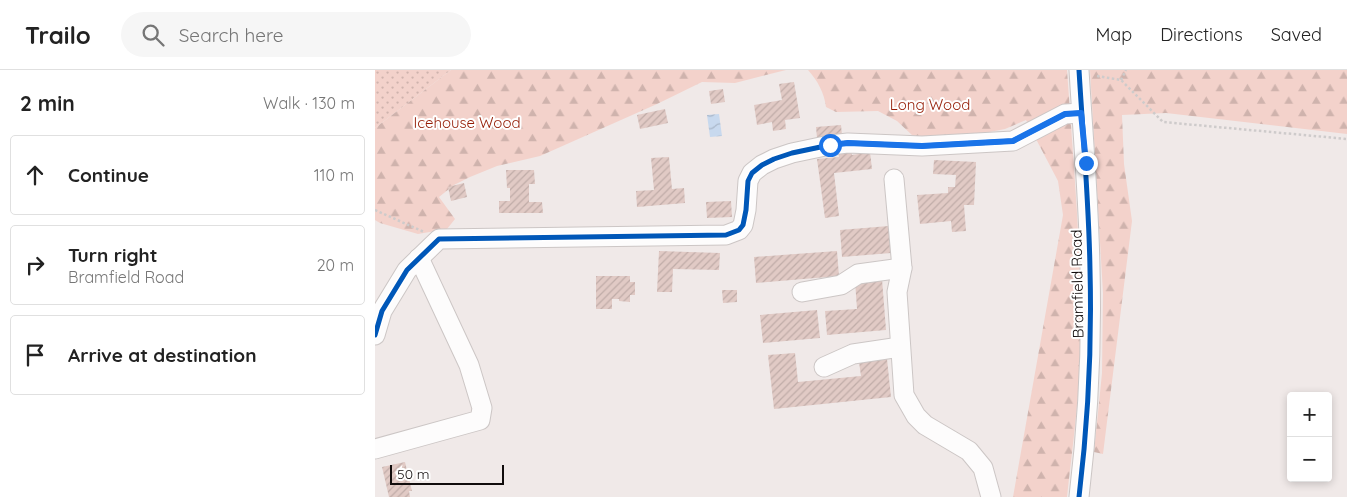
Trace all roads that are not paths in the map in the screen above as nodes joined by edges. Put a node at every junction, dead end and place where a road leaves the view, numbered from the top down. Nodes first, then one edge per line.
1 (1079, 71) edge
2 (1081, 113) junction
3 (894, 179) dead end
4 (419, 258) junction
5 (901, 268) junction
6 (802, 292) dead end
7 (375, 335) edge
8 (900, 347) junction
9 (824, 367) dead end
10 (375, 449) edge
11 (991, 497) edge
12 (1079, 497) edge

1 - 2 street, Bramfield Road
2 - 4 street
2 - 12 street, Bramfield Road
3 - 5 street
4 - 7 street
4 - 10 street
5 - 6 street
5 - 8 street
8 - 9 street
8 - 11 street

